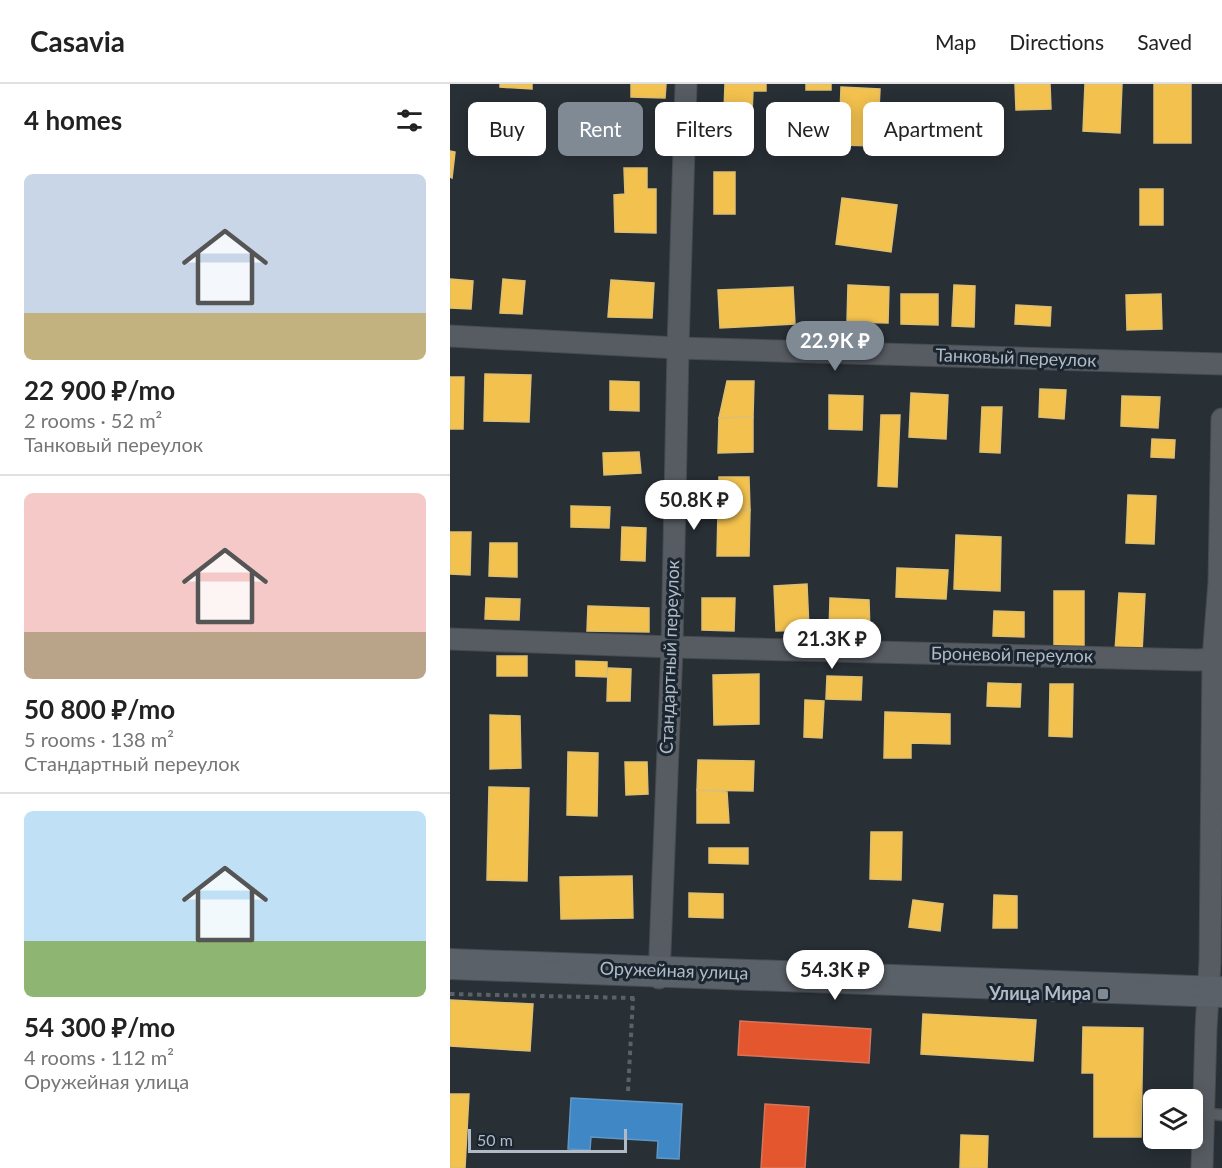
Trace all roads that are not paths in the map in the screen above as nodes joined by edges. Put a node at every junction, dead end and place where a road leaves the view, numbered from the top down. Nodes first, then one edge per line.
1 (686, 84) edge
2 (450, 336) edge
3 (678, 348) junction
4 (1222, 364) edge
5 (1222, 419) edge
6 (1220, 582) edge
7 (450, 639) edge
8 (672, 647) junction
9 (1214, 659) junction
10 (1217, 768) edge
11 (450, 964) edge
12 (659, 974) junction
13 (1216, 991) edge
14 (1213, 1114) edge
15 (1202, 1168) edge

1 - 3 street, Стандартный переулок
2 - 3 street, Танковый переулок
3 - 4 street, Танковый переулок
3 - 8 street, Стандартный переулок
5 - 6 street
6 - 9 street
7 - 8 street, Броневой переулок
8 - 9 street, Броневой переулок
8 - 12 street, Стандартный переулок
9 - 10 street
10 - 13 street
11 - 12 street, Оружейная улица
12 - 13 street, Оружейная улица
13 - 14 street
14 - 15 street

